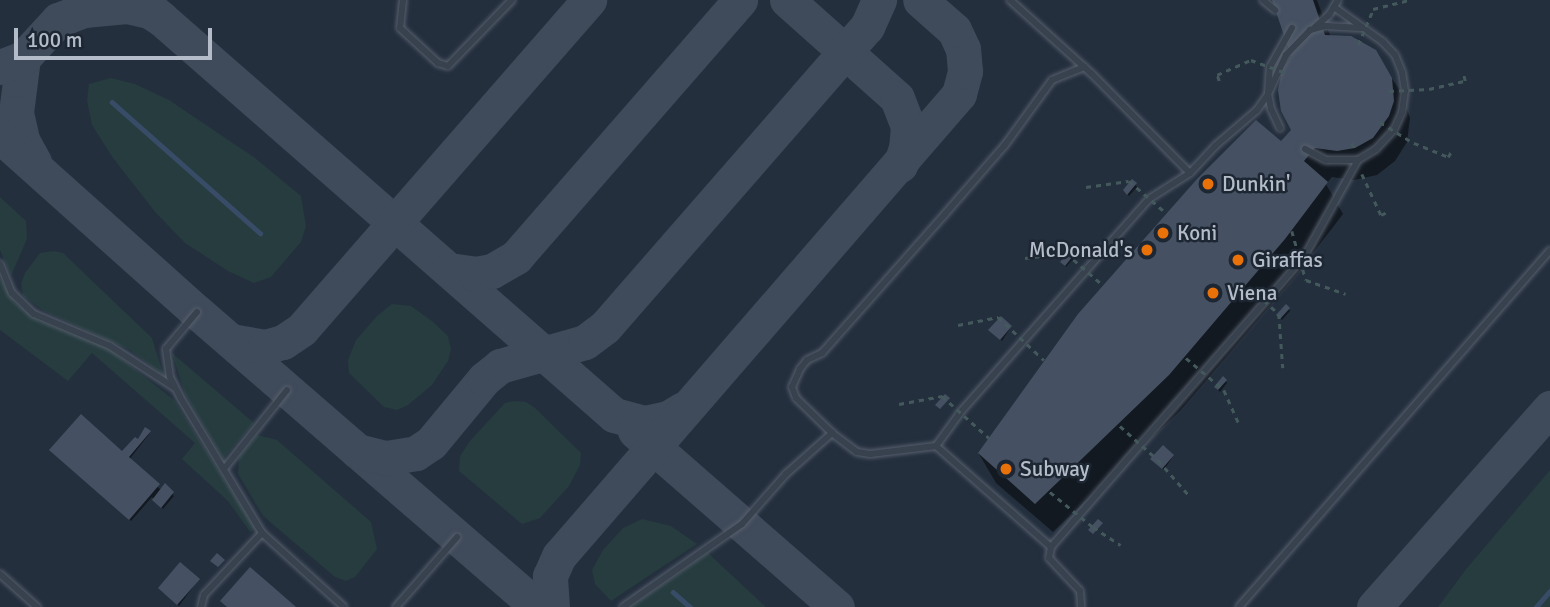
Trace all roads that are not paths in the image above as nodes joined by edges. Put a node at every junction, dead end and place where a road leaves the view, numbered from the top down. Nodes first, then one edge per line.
1 (402, 0) edge
2 (512, 0) edge
3 (1010, 0) edge
4 (1263, 0) edge
5 (1336, 3) edge
6 (1275, 10) dead end
7 (1292, 28) dead end
8 (1363, 29) junction
9 (1310, 30) junction
10 (1084, 67) junction
11 (1268, 94) junction
12 (1280, 128) dead end
13 (1305, 149) dead end
14 (1358, 160) junction
15 (1190, 173) junction
16 (1550, 250) edge
17 (0, 264) edge
18 (197, 312) dead end
19 (176, 389) junction
20 (287, 390) dead end
21 (832, 433) junction
22 (936, 446) junction
23 (224, 469) junction
24 (262, 533) junction
25 (457, 537) dead end
26 (1051, 547) junction
27 (0, 574) edge
28 (37, 607) edge
29 (201, 607) edge
30 (344, 607) edge
31 (396, 607) edge
32 (623, 607) edge
33 (1081, 607) edge
34 (1239, 607) edge

1 - 2 lane
3 - 10 lane
4 - 6 lane
5 - 8 lane
5 - 9 lane
7 - 11 lane
8 - 9 lane
8 - 14 lane
9 - 11 lane
10 - 15 lane
10 - 21 lane
11 - 12 lane
11 - 15 lane
13 - 14 lane
14 - 26 lane
15 - 22 lane
16 - 34 lane
17 - 19 lane
18 - 19 lane
19 - 23 lane
20 - 23 lane
21 - 22 lane
21 - 32 lane
22 - 26 lane
23 - 24 lane
24 - 29 lane
24 - 30 lane
25 - 31 lane
26 - 33 lane
27 - 28 lane

